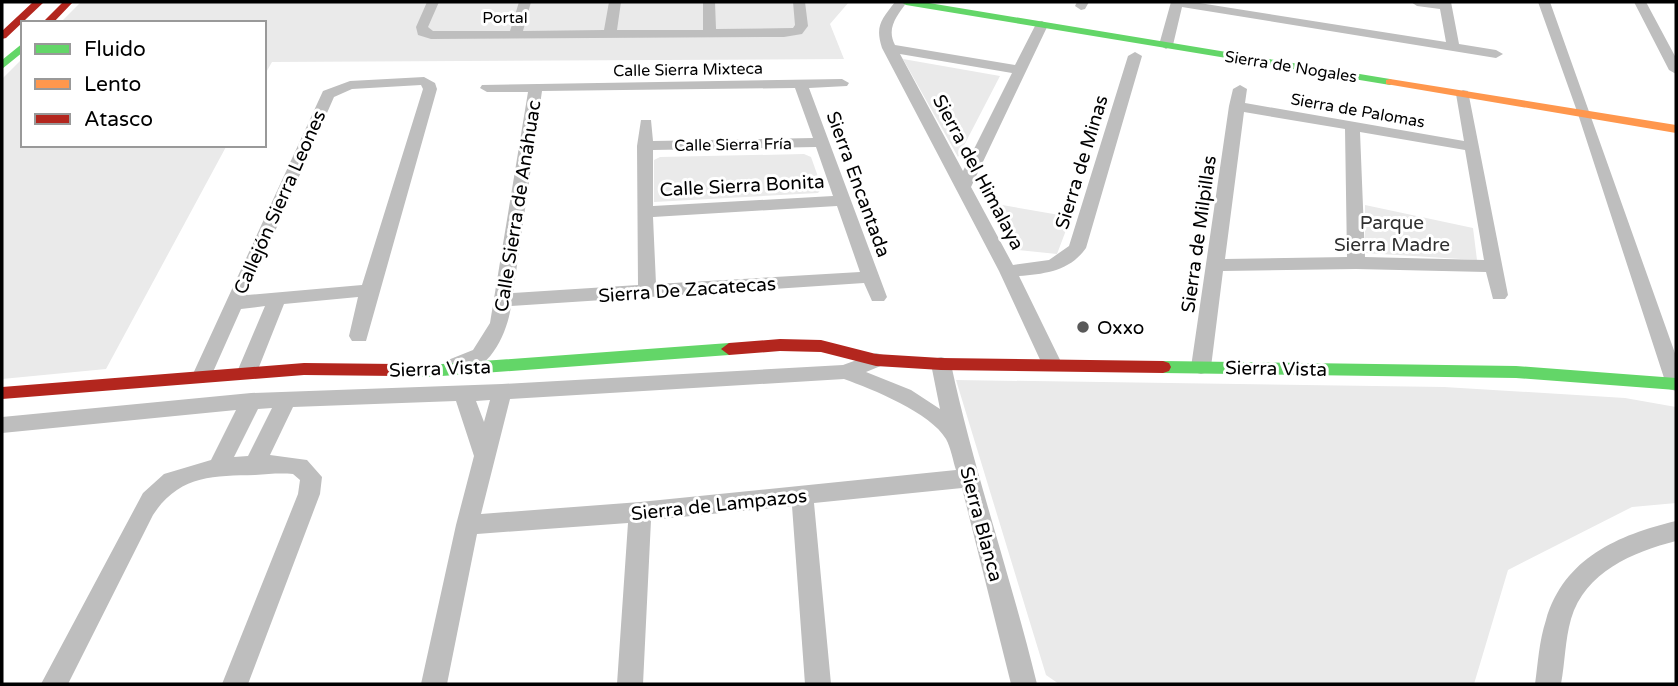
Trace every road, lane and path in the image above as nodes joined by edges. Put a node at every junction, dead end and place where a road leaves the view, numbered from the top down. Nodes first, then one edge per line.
1 (39, 2) edge
2 (68, 2) edge
3 (433, 2) edge
4 (525, 2) edge
5 (615, 2) edge
6 (709, 2) edge
7 (799, 2) edge
8 (904, 2) edge
9 (1177, 2) edge
10 (1417, 2) edge
11 (1544, 2) edge
12 (1640, 2) edge
13 (1446, 4) edge
14 (49, 21) edge
15 (1041, 25) junction
16 (516, 34) junction
17 (610, 34) junction
18 (710, 34) junction
19 (2, 36) edge
20 (1166, 45) junction
21 (1453, 47) junction
22 (21, 48) edge
23 (889, 48) junction
24 (1496, 54) dead end
25 (1135, 56) dead end
26 (2, 66) edge
27 (1017, 70) junction
28 (1676, 70) edge
29 (842, 83) dead end
30 (801, 85) junction
31 (488, 88) dead end
32 (535, 89) junction
33 (1240, 89) dead end
34 (1463, 94) junction
35 (1236, 106) junction
36 (1585, 114) junction
37 (646, 123) dead end
38 (1353, 127) junction
39 (1676, 129) edge
40 (821, 142) junction
41 (645, 146) junction
42 (1473, 147) junction
43 (963, 187) junction
44 (842, 201) junction
45 (645, 212) junction
46 (1356, 263) junction
47 (1215, 265) junction
48 (1493, 267) junction
49 (1008, 271) junction
50 (870, 277) junction
51 (369, 290) junction
52 (647, 292) junction
53 (1499, 295) dead end
54 (878, 297) dead end
55 (277, 299) junction
56 (503, 300) junction
57 (234, 303) junction
58 (499, 323) junction
59 (359, 336) dead end
60 (821, 346) junction
61 (876, 360) junction
62 (554, 362) junction
63 (941, 364) junction
64 (1052, 364) junction
65 (1201, 367) junction
66 (354, 369) junction
67 (428, 371) junction
68 (247, 372) junction
69 (844, 372) junction
70 (821, 373) junction
71 (202, 376) junction
72 (1676, 384) edge
73 (502, 392) junction
74 (2, 393) edge
75 (464, 394) junction
76 (332, 397) junction
77 (287, 399) junction
78 (251, 401) junction
79 (2, 425) edge
80 (956, 434) junction
81 (484, 454) junction
82 (254, 466) junction
83 (218, 468) junction
84 (970, 478) junction
85 (802, 496) junction
86 (640, 512) junction
87 (467, 525) junction
88 (1676, 531) edge
89 (1551, 683) edge
90 (54, 684) edge
91 (235, 684) edge
92 (434, 684) edge
93 (630, 684) edge
94 (818, 684) edge
95 (1024, 684) edge

1 - 19 street
2 - 14 street
3 - 16 street, Portal
4 - 16 street
5 - 17 street
6 - 18 street
7 - 18 street, Portal
8 - 15 street, Sierra de Nogales
8 - 23 street
9 - 20 street
9 - 21 street
10 - 13 street
11 - 36 street
12 - 28 street
13 - 21 street
15 - 20 street, Sierra de Nogales
15 - 27 street
16 - 17 street, Portal
17 - 18 street, Portal
20 - 34 street, Sierra de Nogales
21 - 24 street
22 - 26 street
23 - 27 street
23 - 43 street, Sierra del Himalaya
25 - 49 street, Sierra de Minas
27 - 43 street
29 - 30 street, Calle Sierra Mixteca
30 - 32 street, Calle Sierra Mixteca
30 - 40 street, Sierra Encantada
31 - 32 street
32 - 56 street, Calle Sierra de Anáhuac
33 - 35 street, Sierra de Milpillas
34 - 36 street, Sierra de Nogales
34 - 42 street
35 - 38 street, Sierra de Palomas
35 - 47 street, Sierra de Milpillas
36 - 39 street, Sierra de Nogales
36 - 72 street
37 - 41 street
38 - 42 street, Sierra de Palomas
38 - 46 street
40 - 41 street, Calle Sierra Fría
40 - 44 street, Sierra Encantada
41 - 45 street
42 - 48 street
43 - 49 street, Sierra del Himalaya
44 - 45 street, Calle Sierra Bonita
44 - 50 street, Sierra Encantada
45 - 52 street
46 - 47 street
46 - 48 street
47 - 65 street, Sierra de Milpillas
48 - 53 street
49 - 64 street, Sierra del Himalaya
50 - 52 street, Sierra De Zacatecas
50 - 54 street, Sierra Encantada
51 - 55 street
51 - 57 street, Callejón Sierra Leones
51 - 59 street, Callejón Sierra Leones
52 - 56 street, Sierra De Zacatecas
55 - 57 street
55 - 68 street, Callejón Sierra Leones
56 - 58 street, Calle Sierra de Anáhuac
57 - 71 street, Callejón Sierra Leones
58 - 62 street, Calle Sierra de Anáhuac
58 - 67 street, Calle Sierra de Anáhuac
60 - 61 street, Sierra Vista
60 - 62 street, Sierra Vista
60 - 70 street
61 - 63 street, Sierra Vista
61 - 69 street, Sierra Vista
62 - 67 street, Sierra Vista
63 - 64 street, Sierra Vista
63 - 80 street, Sierra Blanca
64 - 65 street, Sierra Vista
65 - 72 street, Sierra Vista
66 - 67 street, Sierra Vista
66 - 68 street, Sierra Vista
66 - 76 street
68 - 71 street, Sierra Vista
69 - 70 street, Sierra Vista
69 - 80 street, Sierra Vista
70 - 73 street, Sierra Vista
71 - 74 street, Sierra Vista
73 - 75 street, Sierra Vista
73 - 81 street
75 - 76 street, Sierra Vista
75 - 81 street
76 - 77 street, Sierra Vista
77 - 78 street, Sierra Vista
77 - 82 street
78 - 79 street, Sierra Vista
78 - 83 street
80 - 84 street, Sierra Blanca
81 - 87 street
82 - 83 street
82 - 91 street
83 - 90 street
84 - 85 street, Sierra de Lampazos
84 - 95 street, Sierra Blanca
85 - 86 street, Sierra de Lampazos
85 - 94 street
86 - 87 street, Sierra de Lampazos
86 - 93 street
87 - 92 street
88 - 89 street

